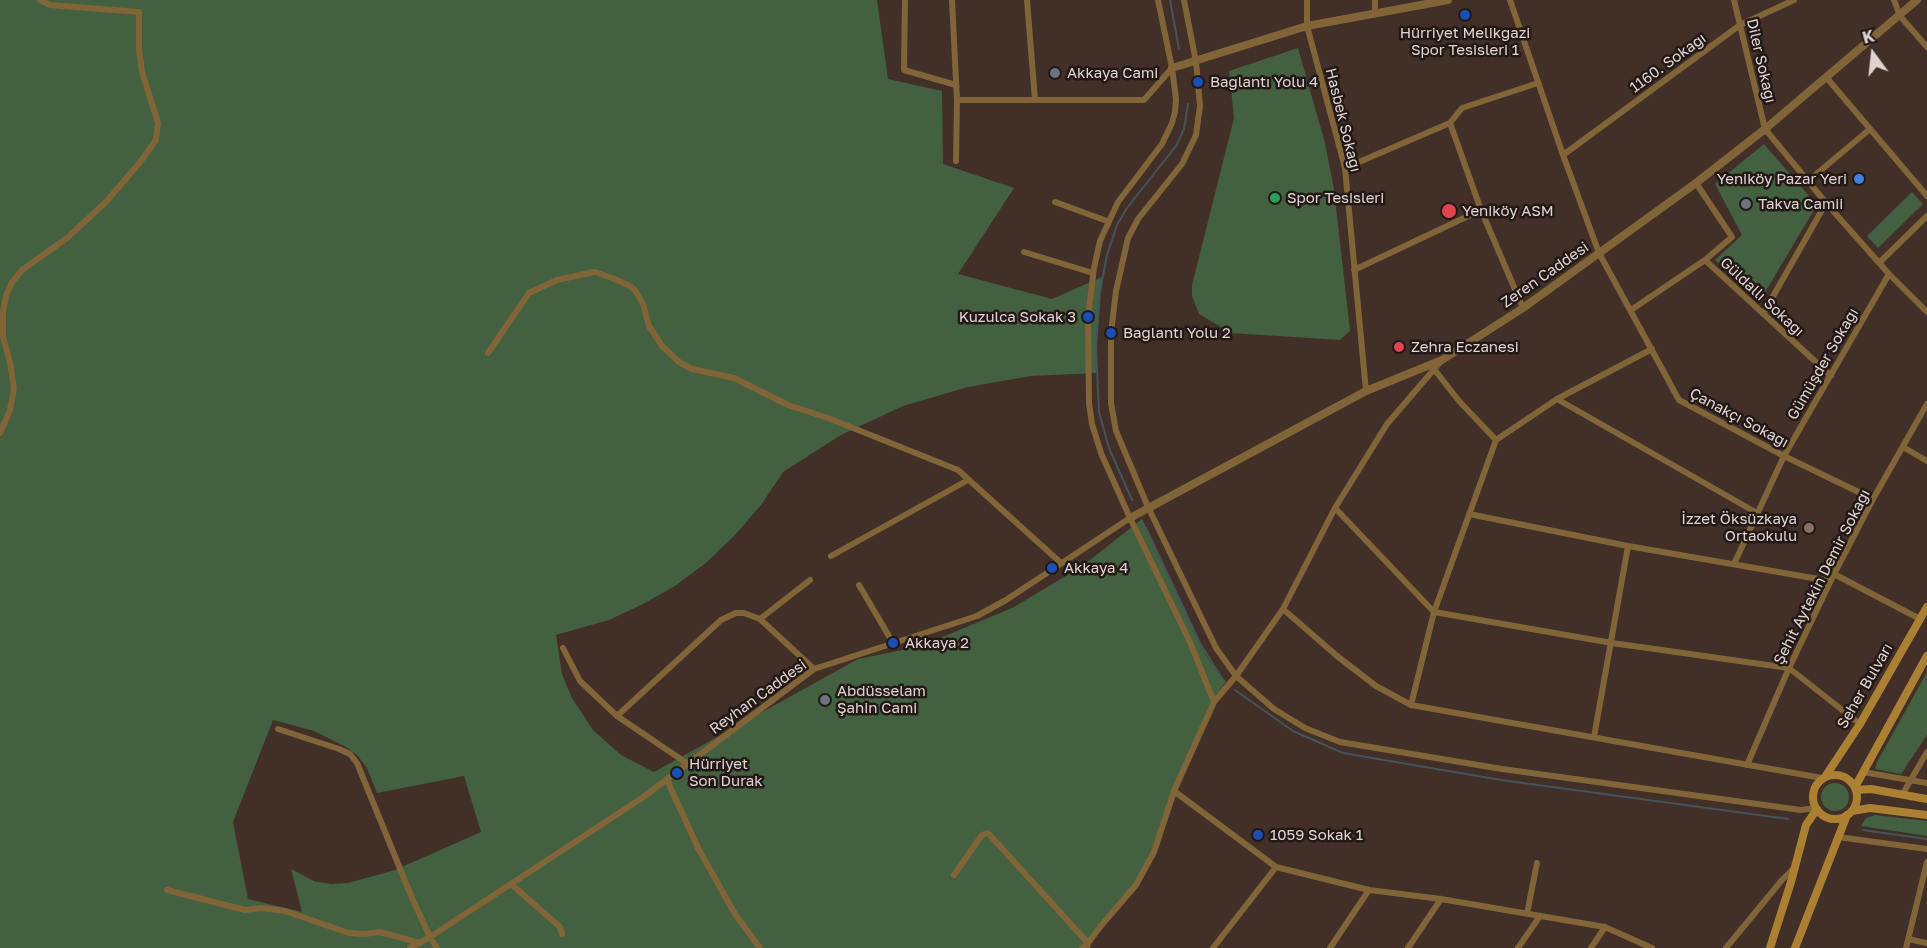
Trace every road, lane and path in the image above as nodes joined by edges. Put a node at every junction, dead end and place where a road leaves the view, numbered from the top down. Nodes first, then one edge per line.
1 (40, 0) edge
2 (905, 0) edge
3 (952, 0) edge
4 (1027, 0) edge
5 (1158, 0) edge
6 (1184, 0) edge
7 (1307, 0) edge
8 (1375, 0) edge
9 (1510, 0) edge
10 (1734, 0) edge
11 (1794, 0) edge
12 (1894, 0) edge
13 (1917, 0) edge
14 (1443, 1) edge
15 (1375, 13) junction
16 (1900, 16) junction
17 (1740, 25) junction
18 (1307, 26) junction
19 (1927, 47) edge
20 (1196, 62) junction
21 (1172, 68) junction
22 (1826, 77) junction
23 (1538, 83) junction
24 (956, 85) junction
25 (957, 100) junction
26 (1035, 100) junction
27 (1450, 123) junction
28 (1765, 129) junction
29 (1870, 129) junction
30 (1563, 155) junction
31 (956, 161) dead end
32 (1345, 168) junction
33 (1808, 181) junction
34 (1696, 183) junction
35 (1926, 192) edge
36 (1054, 202) dead end
37 (1826, 203) junction
38 (1481, 210) junction
39 (1927, 216) edge
40 (1107, 221) junction
41 (1024, 252) dead end
42 (1599, 253) junction
43 (1704, 260) junction
44 (1879, 263) junction
45 (1354, 270) junction
46 (1093, 273) junction
47 (1889, 274) junction
48 (1523, 308) junction
49 (1631, 310) junction
50 (1927, 312) edge
51 (1762, 314) junction
52 (1652, 349) junction
53 (488, 353) dead end
54 (1442, 360) junction
55 (1434, 369) junction
56 (1831, 376) junction
57 (1366, 391) junction
58 (1557, 399) junction
59 (1927, 404) edge
60 (0, 433) edge
61 (1496, 440) junction
62 (1903, 447) junction
63 (1784, 456) junction
64 (1927, 461) edge
65 (968, 480) junction
66 (1873, 498) junction
67 (1148, 507) junction
68 (1335, 508) junction
69 (1757, 513) junction
70 (1469, 514) junction
71 (1130, 518) junction
72 (1628, 546) junction
73 (831, 556) dead end
74 (1061, 563) junction
75 (1734, 564) junction
76 (1832, 578) junction
77 (810, 580) dead end
78 (859, 585) dead end
79 (1927, 607) edge
80 (1283, 609) junction
81 (1434, 612) junction
82 (1920, 619) junction
83 (760, 620) junction
84 (1612, 642) junction
85 (893, 643) junction
86 (563, 648) dead end
87 (1927, 656) edge
88 (1789, 668) junction
89 (814, 669) junction
90 (1236, 676) junction
91 (1214, 702) junction
92 (1411, 705) junction
93 (617, 716) junction
94 (1860, 724) junction
95 (278, 729) dead end
96 (1594, 737) junction
97 (1927, 752) edge
98 (688, 764) junction
99 (1747, 765) junction
100 (1863, 772) junction
101 (1824, 778) junction
102 (667, 780) junction
103 (1909, 781) junction
104 (1927, 783) edge
105 (1855, 789) junction
106 (1174, 791) junction
107 (1902, 795) junction
108 (1927, 799) edge
109 (1816, 808) junction
110 (1849, 813) junction
111 (1927, 815) edge
112 (1838, 837) junction
113 (1927, 849) edge
114 (1927, 862) edge
115 (1538, 863) dead end
116 (1795, 866) junction
117 (1276, 867) junction
118 (954, 874) dead end
119 (511, 884) junction
120 (167, 890) dead end
121 (1369, 890) junction
122 (1441, 899) junction
123 (1527, 914) junction
124 (1540, 916) junction
125 (1605, 927) junction
126 (562, 934) dead end
127 (1908, 939) junction
128 (425, 940) junction
129 (1927, 943) edge
130 (1086, 946) edge
131 (410, 948) edge
132 (437, 948) edge
133 (760, 948) edge
134 (1213, 948) edge
135 (1330, 948) edge
136 (1408, 948) edge
137 (1518, 948) edge
138 (1591, 948) edge
139 (1652, 948) edge
140 (1726, 948) edge
141 (1770, 948) edge
142 (1795, 948) edge
143 (1906, 948) edge

1 - 60 street
2 - 24 street
3 - 24 street
4 - 26 street
5 - 21 street
6 - 20 street
7 - 18 street, Hasbek Sokağı
8 - 15 street
9 - 23 street, Çanakçı Sokağı
10 - 17 street, Diler Sokağı
11 - 17 street, 1160. Sokağı
12 - 16 street
13 - 16 street, Zeren Caddesi
14 - 15 street
15 - 18 street
16 - 19 street
16 - 22 street, Zeren Caddesi
17 - 28 street, Diler Sokağı
17 - 30 street, 1160. Sokağı
18 - 20 street
18 - 32 street, Hasbek Sokağı
20 - 21 street
20 - 67 street
21 - 26 street
21 - 40 street
22 - 28 street, Zeren Caddesi
22 - 29 street
23 - 27 street
23 - 30 street, Çanakçı Sokağı
24 - 25 street
25 - 26 street
25 - 31 street
27 - 32 street
27 - 38 street
28 - 33 street
28 - 34 street, Zeren Caddesi
29 - 33 street
29 - 35 street
30 - 42 street, Çanakçı Sokağı
32 - 45 street, Hasbek Sokağı
33 - 37 street
34 - 42 street, Zeren Caddesi
34 - 43 street
36 - 40 street
37 - 44 street
37 - 51 street
38 - 45 street
38 - 48 street
39 - 44 street
40 - 46 street
41 - 46 street
42 - 48 street, Zeren Caddesi
42 - 49 street, Çanakçı Sokağı
43 - 49 street
43 - 51 street, Güldallı Sokağı
44 - 47 street
45 - 57 street, Hasbek Sokağı
46 - 71 street
47 - 50 street
47 - 56 street, Gümüşder Sokağı
48 - 54 street, Zeren Caddesi
49 - 52 street, Çanakçı Sokağı
51 - 56 street, Güldallı Sokağı
52 - 58 street
52 - 63 street, Çanakçı Sokağı
53 - 65 street
54 - 55 street
54 - 57 street, Zeren Caddesi
55 - 61 street
55 - 68 street
56 - 63 street, Gümüşder Sokağı
57 - 67 street, Zeren Caddesi
58 - 61 street
58 - 69 street
59 - 62 street, Şehit Aytekin Demir Sokağı
61 - 70 street
62 - 64 street
62 - 66 street, Şehit Aytekin Demir Sokağı
63 - 66 street, Çanakçı Sokağı
63 - 69 street, Gümüşder Sokağı
65 - 73 street
65 - 74 street
66 - 76 street, Şehit Aytekin Demir Sokağı
67 - 71 street, Zeren Caddesi
67 - 90 street
68 - 80 street
68 - 81 street
69 - 75 street, Gümüşder Sokağı
70 - 72 street
70 - 81 street
71 - 74 street, Reyhan Caddesi
71 - 91 street
72 - 75 street
72 - 84 street
74 - 85 street, Reyhan Caddesi
75 - 76 street
76 - 82 street
76 - 88 street, Şehit Aytekin Demir Sokağı
77 - 83 street
78 - 85 street
79 - 82 main road, Seher Bulvarı
80 - 90 street
80 - 92 street
81 - 84 street
81 - 92 street
82 - 94 main road, Seher Bulvarı
83 - 89 street
83 - 93 street
84 - 88 street
84 - 96 street
85 - 89 street, Reyhan Caddesi
86 - 93 street
87 - 100 main road
88 - 94 street
88 - 99 street, Şehit Aytekin Demir Sokağı
89 - 98 street, Reyhan Caddesi
90 - 91 street
90 - 109 street
91 - 106 street
92 - 96 street
93 - 98 street
94 - 101 main road, Seher Bulvarı
95 - 128 street
96 - 99 street
97 - 103 street
98 - 102 street, Reyhan Caddesi
99 - 101 street
100 - 103 street
100 - 105 main road
101 - 105 main road
101 - 109 main road
102 - 119 street, Reyhan Caddesi
102 - 133 street
103 - 104 street
103 - 107 street
105 - 107 main road
105 - 110 main road
106 - 117 street
106 - 130 street
107 - 108 main road
109 - 110 main road
109 - 116 main road
110 - 111 main road
110 - 112 main road
112 - 113 street
112 - 142 main road
114 - 127 street
115 - 123 street
116 - 140 street
116 - 141 main road
117 - 121 street
117 - 134 street
118 - 130 street
119 - 126 street
119 - 128 street, Reyhan Caddesi
120 - 128 street
121 - 122 street
121 - 135 street
122 - 123 street
122 - 136 street
123 - 124 street
124 - 125 street
124 - 137 street
125 - 138 street
125 - 139 street
127 - 129 street
127 - 143 street
128 - 131 street, Reyhan Caddesi
128 - 132 street

